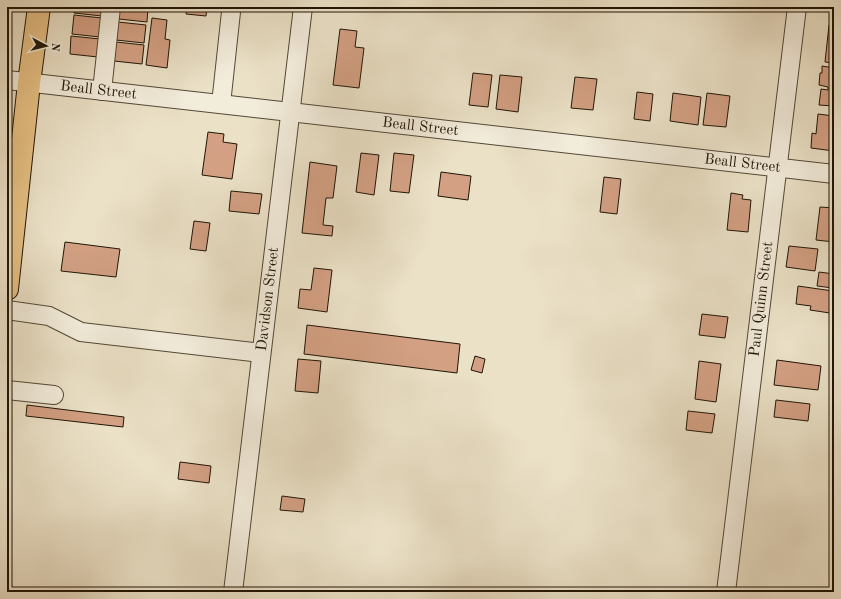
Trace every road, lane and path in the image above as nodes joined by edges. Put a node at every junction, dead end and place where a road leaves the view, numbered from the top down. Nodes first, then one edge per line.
1 (39, 7) edge
2 (112, 7) edge
3 (303, 7) edge
4 (797, 7) edge
5 (231, 12) dead end
6 (7, 80) edge
7 (29, 83) junction
8 (102, 91) junction
9 (221, 104) junction
10 (290, 112) junction
11 (778, 168) junction
12 (834, 174) edge
13 (7, 289) edge
14 (7, 310) edge
15 (261, 353) junction
16 (7, 390) edge
17 (54, 395) dead end
18 (233, 592) edge
19 (726, 592) edge

1 - 7 main road
2 - 8 street
3 - 10 street, Davidson Street
4 - 11 street, Paul Quinn Street
5 - 9 street
6 - 7 street, Beall Street
7 - 8 street, Beall Street
7 - 13 main road
8 - 9 street, Beall Street
9 - 10 street, Beall Street
10 - 11 street, Beall Street
10 - 15 street, Davidson Street
11 - 12 street, Beall Street
11 - 19 street, Paul Quinn Street
14 - 15 street
15 - 18 street, Davidson Street
16 - 17 street

